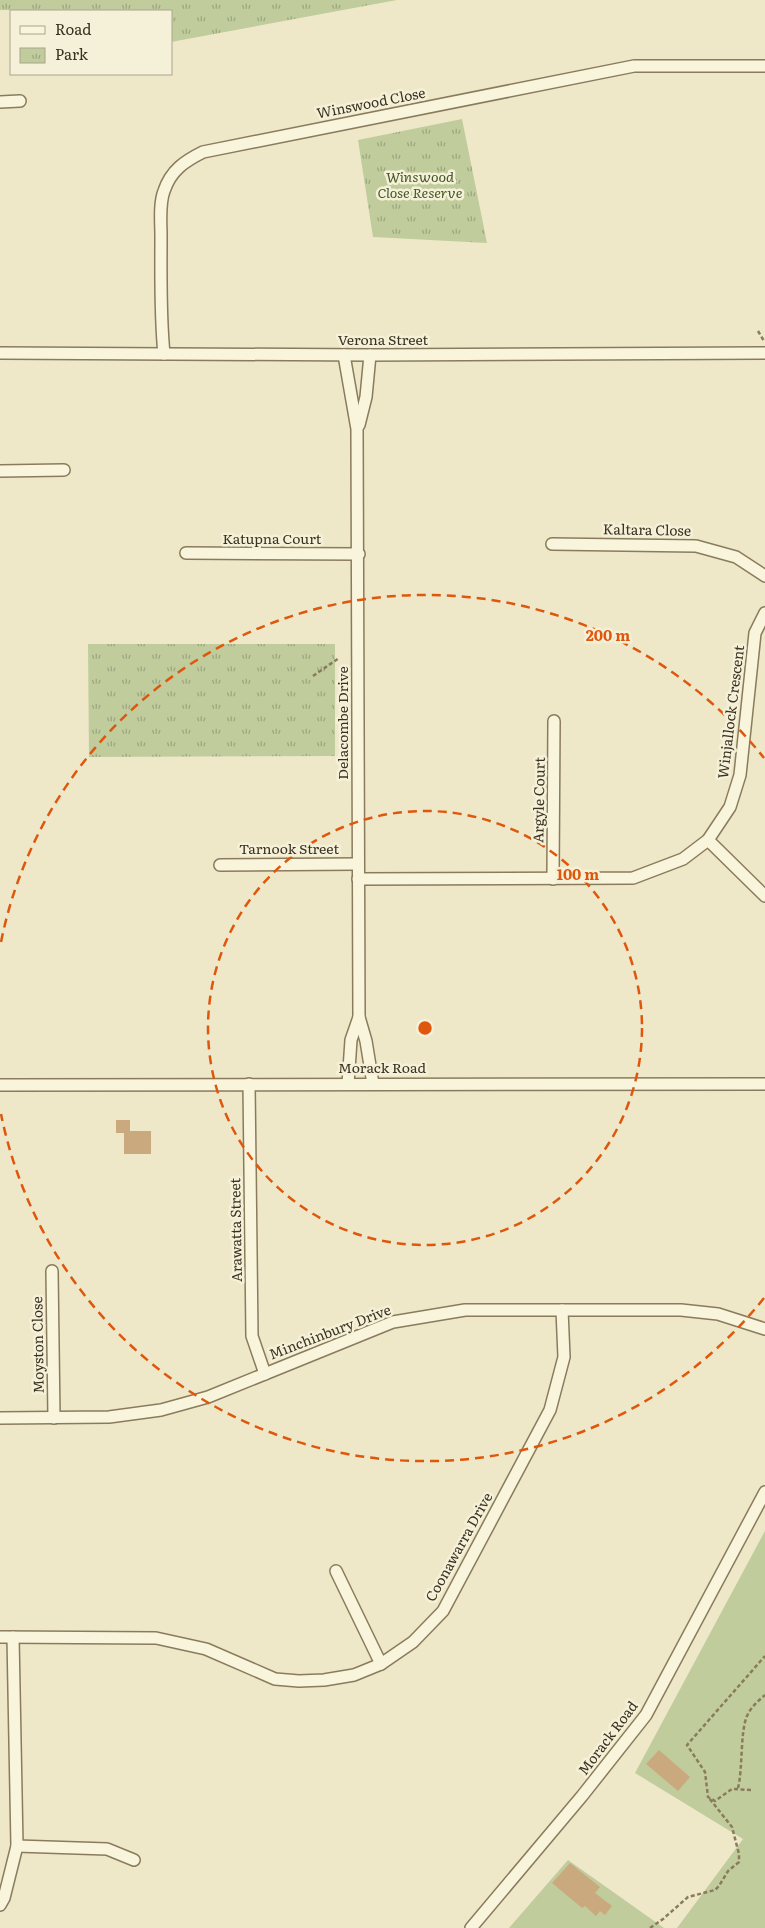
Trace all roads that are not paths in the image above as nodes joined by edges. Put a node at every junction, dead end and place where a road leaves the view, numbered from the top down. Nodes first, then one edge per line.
1 (765, 66) edge
2 (20, 101) dead end
3 (0, 102) edge
4 (0, 353) edge
5 (765, 353) edge
6 (164, 354) junction
7 (344, 355) junction
8 (370, 355) junction
9 (358, 429) junction
10 (64, 470) dead end
11 (0, 471) edge
12 (552, 544) dead end
13 (186, 553) dead end
14 (359, 554) junction
15 (765, 576) edge
16 (765, 613) edge
17 (554, 721) dead end
18 (708, 840) junction
19 (358, 864) junction
20 (220, 865) dead end
21 (553, 879) junction
22 (358, 880) junction
23 (765, 896) edge
24 (359, 1017) junction
25 (249, 1084) junction
26 (348, 1084) junction
27 (373, 1084) junction
28 (765, 1084) edge
29 (0, 1085) edge
30 (52, 1272) dead end
31 (562, 1310) junction
32 (765, 1329) edge
33 (265, 1374) junction
34 (0, 1418) edge
35 (54, 1418) junction
36 (765, 1492) edge
37 (336, 1571) dead end
38 (0, 1637) edge
39 (13, 1637) junction
40 (381, 1664) junction
41 (17, 1846) junction
42 (134, 1860) dead end
43 (0, 1905) edge
44 (471, 1928) edge

1 - 6 street, Winswood Close
2 - 3 street
4 - 6 street, Verona Street
5 - 8 street, Verona Street
6 - 7 street, Verona Street
7 - 8 street, Verona Street
7 - 9 street, Delacombe Drive
8 - 9 street, Delacombe Drive
9 - 14 street, Delacombe Drive
10 - 11 street
12 - 15 street, Kaltara Close
13 - 14 street, Katupna Court
14 - 19 street, Delacombe Drive
16 - 18 street, Winjallock Crescent
17 - 21 street, Argyle Court
18 - 21 street, Winjallock Crescent
18 - 23 street
19 - 20 street, Tarnook Street
19 - 22 street, Delacombe Drive
21 - 22 street, Winjallock Crescent
22 - 24 street, Delacombe Drive
24 - 26 street, Delacombe Drive
24 - 27 street, Delacombe Drive
25 - 26 street, Morack Road
25 - 29 street, Morack Road
25 - 33 street, Arawatta Street
26 - 27 street, Morack Road
27 - 28 street, Morack Road
30 - 35 street, Moyston Close
31 - 32 street, Minchinbury Drive
31 - 33 street, Minchinbury Drive
31 - 40 street, Coonawarra Drive
33 - 35 street, Minchinbury Drive
34 - 35 street, Minchinbury Drive
36 - 44 street, Morack Road
37 - 40 street
38 - 39 street, Coonawarra Drive
39 - 40 street, Coonawarra Drive
39 - 41 street
41 - 42 street
41 - 43 street

